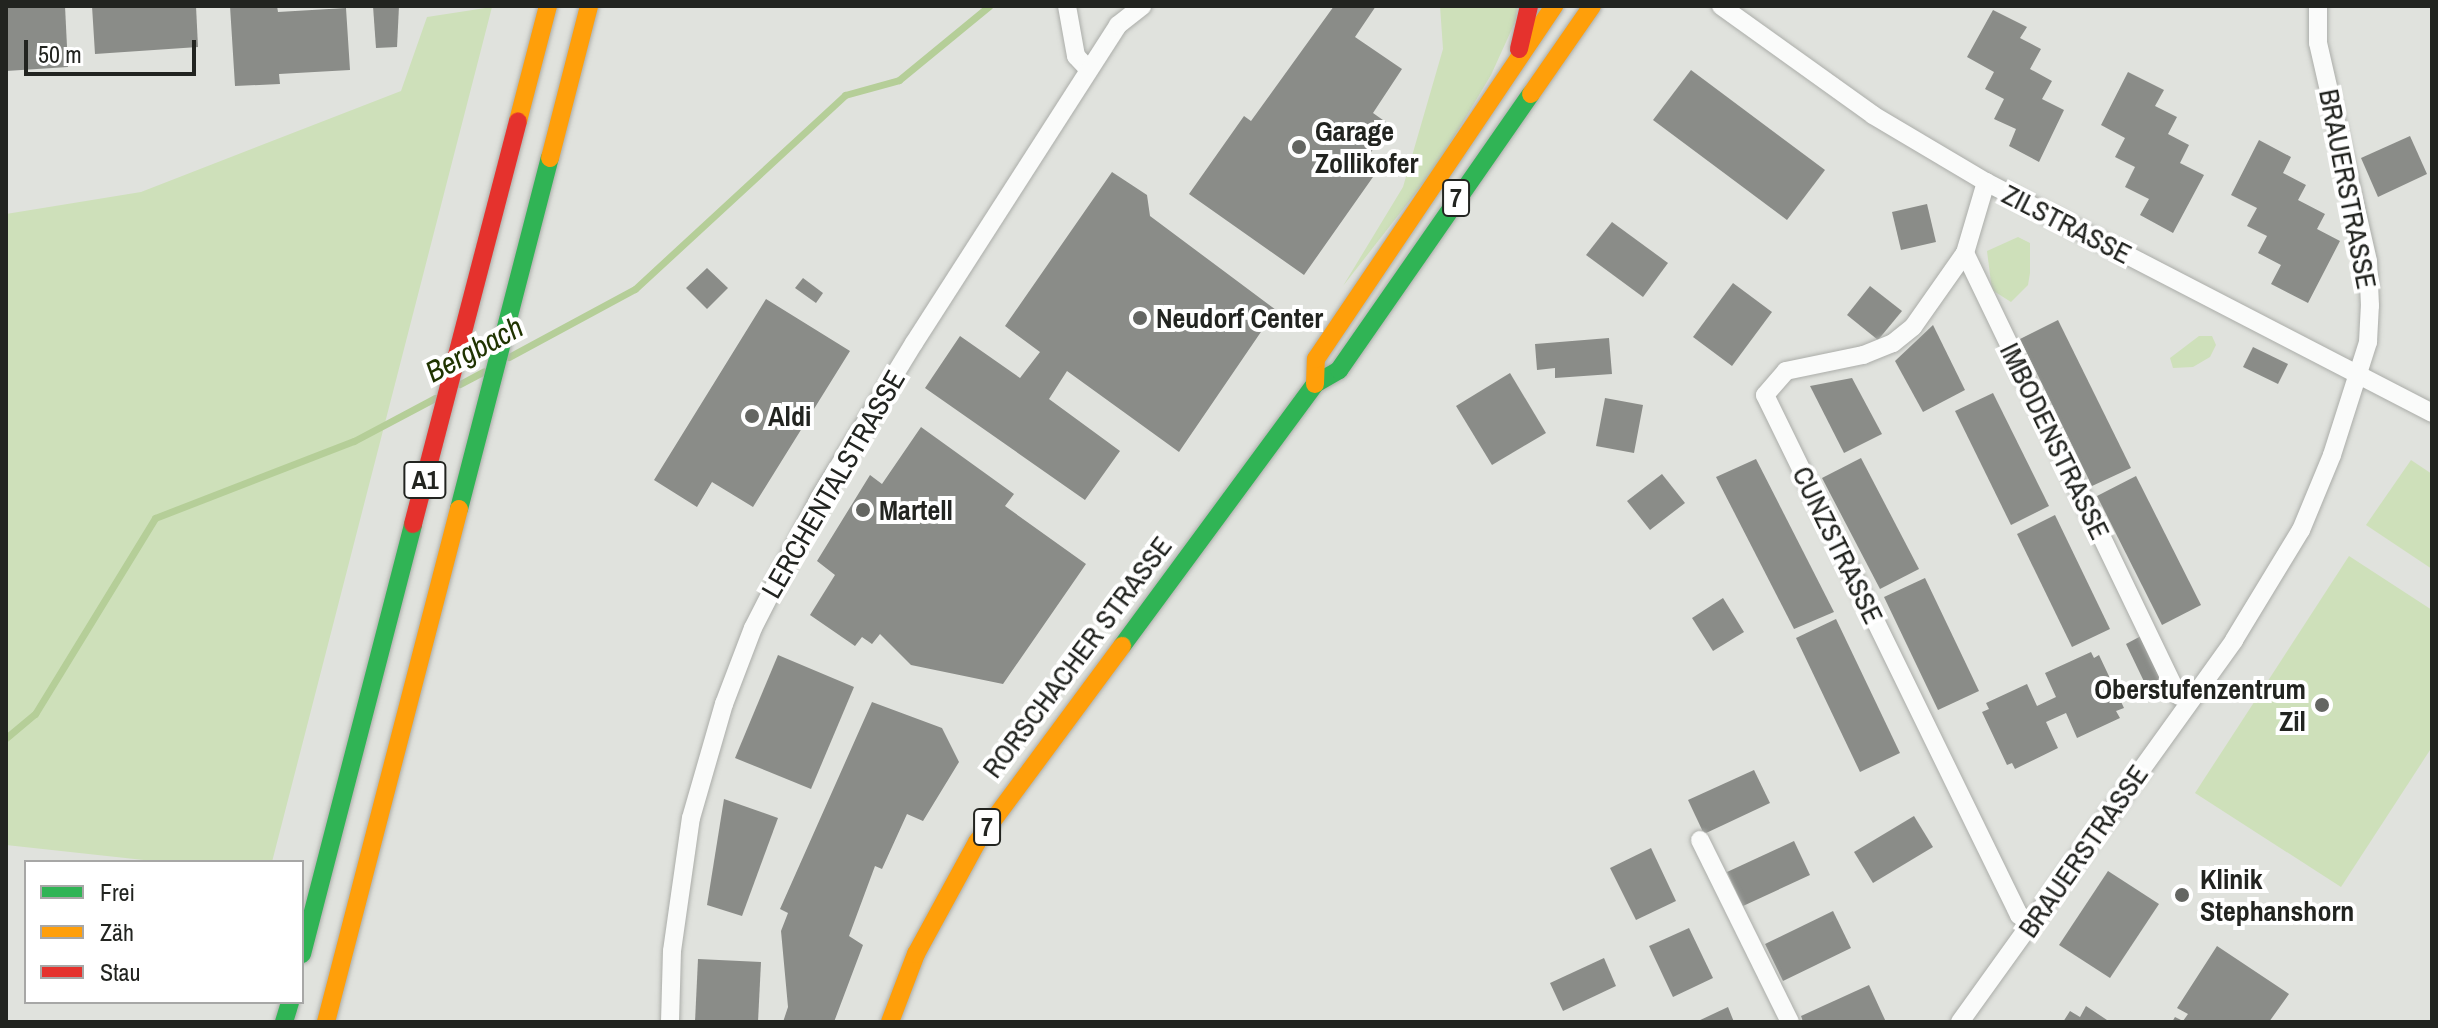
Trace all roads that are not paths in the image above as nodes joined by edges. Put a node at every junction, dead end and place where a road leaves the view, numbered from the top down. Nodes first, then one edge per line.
1 (548, 6) edge
2 (589, 6) edge
3 (1067, 6) edge
4 (1142, 6) edge
5 (1529, 6) edge
6 (1554, 6) edge
7 (1592, 6) edge
8 (1721, 6) edge
9 (2318, 6) edge
10 (1515, 61) junction
11 (1088, 69) junction
12 (1986, 182) junction
13 (1965, 253) junction
14 (2358, 375) junction
15 (1315, 384) junction
16 (2432, 413) edge
17 (2178, 695) dead end
18 (1700, 840) dead end
19 (2031, 924) junction
20 (304, 946) edge
21 (326, 1022) edge
22 (670, 1022) edge
23 (890, 1022) edge
24 (1790, 1022) edge
25 (1960, 1022) edge

1 - 20 main road, A1
2 - 21 main road, A1
3 - 11 street
4 - 11 street, LERCHENTALSTRASSE
5 - 10 main road
6 - 10 main road, RORSCHACHER STRASSE / 7
7 - 15 main road, RORSCHACHER STRASSE / 7
8 - 12 street, ZILSTRASSE
9 - 14 street, BRAUERSTRASSE
10 - 15 main road, RORSCHACHER STRASSE / 7
11 - 22 street, LERCHENTALSTRASSE
12 - 13 street
12 - 14 street, ZILSTRASSE
13 - 17 street, IMBODENSTRASSE
13 - 19 street, CUNZSTRASSE
14 - 16 street, ZILSTRASSE
14 - 19 street, BRAUERSTRASSE
15 - 23 main road, RORSCHACHER STRASSE / 7
18 - 24 street
19 - 25 street, BRAUERSTRASSE

